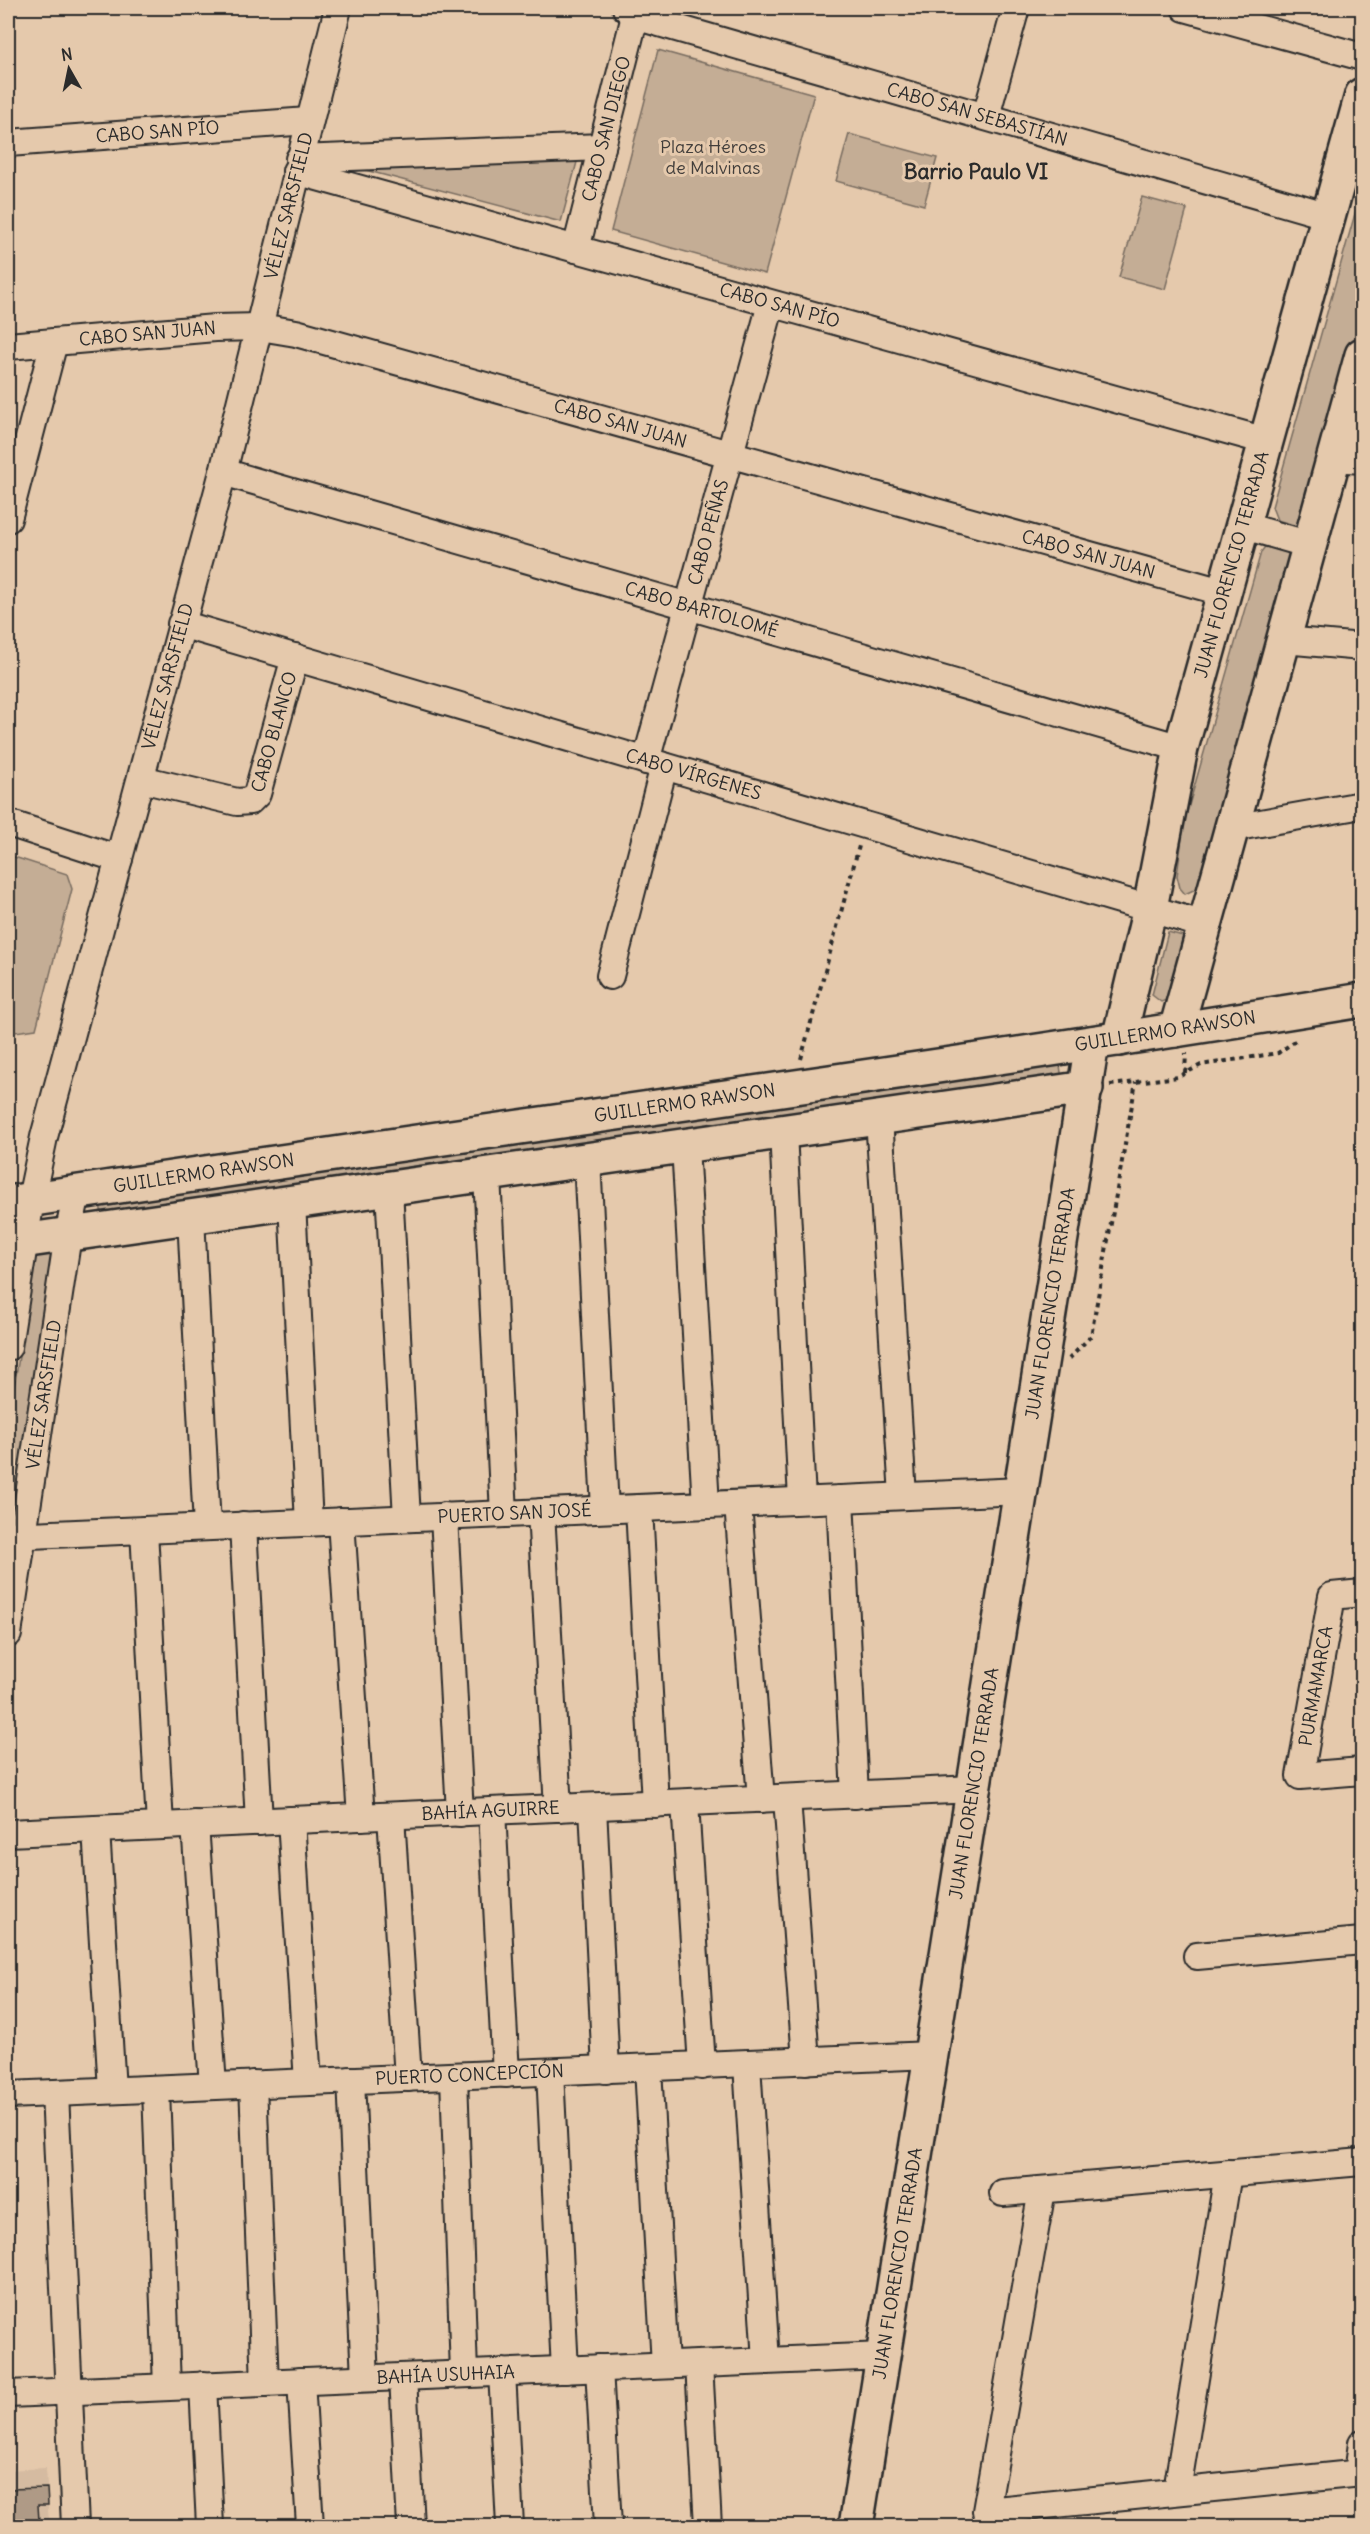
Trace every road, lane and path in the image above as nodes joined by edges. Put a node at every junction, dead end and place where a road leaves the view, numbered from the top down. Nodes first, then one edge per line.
1 (338, 8) edge
2 (1016, 8) edge
3 (1185, 8) edge
4 (633, 10) edge
5 (1362, 57) edge
6 (1362, 95) edge
7 (986, 116) junction
8 (308, 121) junction
9 (8, 143) edge
10 (602, 147) junction
11 (297, 165) junction
12 (1329, 216) junction
13 (576, 249) junction
14 (771, 304) junction
15 (260, 327) junction
16 (54, 342) junction
17 (8, 346) edge
18 (1362, 355) edge
19 (1266, 441) junction
20 (730, 454) junction
21 (1348, 459) edge
22 (223, 472) junction
23 (8, 519) edge
24 (1241, 525) junction
25 (1310, 545) junction
26 (1222, 592) junction
27 (688, 606) junction
28 (181, 624) junction
29 (1284, 640) junction
30 (1362, 646) edge
31 (295, 657) junction
32 (1181, 748) junction
33 (655, 763) junction
34 (141, 779) junction
35 (1362, 805) edge
36 (8, 823) edge
37 (865, 825) junction
38 (1232, 828) junction
39 (119, 859) junction
40 (1150, 908) junction
41 (1205, 925) junction
42 (610, 976) dead end
43 (1362, 1000) edge
44 (1176, 1030) junction
45 (1307, 1032) dead end
46 (1105, 1041) junction
47 (1136, 1082) junction
48 (793, 1086) junction
49 (1086, 1088) junction
50 (879, 1118) junction
51 (783, 1132) junction
52 (685, 1146) junction
53 (587, 1160) junction
54 (487, 1175) junction
55 (389, 1189) junction
56 (77, 1192) junction
57 (19, 1201) edge
58 (292, 1203) junction
59 (191, 1217) junction
60 (68, 1235) junction
61 (16, 1242) edge
62 (8, 1347) edge
63 (1068, 1360) dead end
64 (1022, 1491) junction
65 (903, 1496) junction
66 (840, 1499) junction
67 (802, 1500) junction
68 (738, 1504) junction
69 (706, 1505) junction
70 (639, 1508) junction
71 (605, 1509) junction
72 (541, 1512) junction
73 (504, 1514) junction
74 (444, 1516) junction
75 (407, 1518) junction
76 (341, 1521) junction
77 (309, 1522) junction
78 (243, 1526) junction
79 (207, 1527) junction
80 (144, 1530) junction
81 (15, 1535) edge
82 (1362, 1593) edge
83 (8, 1634) edge
84 (1362, 1771) edge
85 (974, 1789) junction
86 (855, 1795) junction
87 (787, 1798) junction
88 (761, 1799) junction
89 (685, 1803) junction
90 (655, 1804) junction
91 (593, 1807) junction
92 (558, 1808) junction
93 (492, 1811) junction
94 (460, 1813) junction
95 (391, 1816) junction
96 (361, 1817) junction
97 (291, 1820) junction
98 (260, 1822) junction
99 (195, 1824) junction
100 (160, 1826) junction
101 (96, 1829) junction
102 (8, 1833) edge
103 (1362, 1941) edge
104 (1197, 1956) dead end
105 (931, 2055) junction
106 (806, 2061) junction
107 (747, 2064) junction
108 (702, 2066) junction
109 (648, 2068) junction
110 (606, 2070) junction
111 (550, 2072) junction
112 (506, 2074) junction
113 (454, 2076) junction
114 (408, 2078) junction
115 (351, 2080) junction
116 (308, 2082) junction
117 (253, 2084) junction
118 (213, 2086) junction
119 (156, 2089) junction
120 (111, 2090) junction
121 (55, 2093) junction
122 (8, 2095) edge
123 (1362, 2162) edge
124 (1228, 2173) junction
125 (1042, 2190) junction
126 (1003, 2193) dead end
127 (883, 2356) junction
128 (766, 2361) junction
129 (699, 2364) junction
130 (665, 2366) junction
131 (599, 2368) junction
132 (565, 2370) junction
133 (502, 2372) junction
134 (464, 2374) junction
135 (402, 2377) junction
136 (365, 2378) junction
137 (302, 2381) junction
138 (265, 2383) junction
139 (203, 2385) junction
140 (167, 2387) junction
141 (68, 2391) junction
142 (8, 2394) edge
143 (1362, 2443) edge
144 (1360, 2473) edge
145 (1177, 2492) junction
146 (75, 2526) edge
147 (210, 2526) edge
148 (310, 2526) edge
149 (411, 2526) edge
150 (510, 2526) edge
151 (608, 2526) edge
152 (708, 2526) edge
153 (856, 2526) edge

1 - 8 street, VÉLEZ SARSFIELD
2 - 7 street
3 - 5 street
4 - 7 street, CABO SAN SEBASTÍAN
4 - 10 street, CABO SAN DIEGO
6 - 12 street, JUAN FLORENCIO TERRADA
7 - 12 street, CABO SAN SEBASTÍAN
8 - 9 street, CABO SAN PÍO
8 - 11 street, VÉLEZ SARSFIELD
10 - 11 street
10 - 13 street, CABO SAN DIEGO
11 - 13 street, CABO SAN PÍO
11 - 15 street, VÉLEZ SARSFIELD
12 - 19 street, JUAN FLORENCIO TERRADA
13 - 14 street, CABO SAN PÍO
14 - 19 street, CABO SAN PÍO
14 - 20 street, CABO PEÑAS
15 - 16 street, CABO SAN JUAN
15 - 20 street, CABO SAN JUAN
15 - 22 street, VÉLEZ SARSFIELD
16 - 17 street, CABO SAN JUAN
16 - 23 street
18 - 21 street
19 - 24 street, JUAN FLORENCIO TERRADA
20 - 26 street, CABO SAN JUAN
20 - 27 street, CABO PEÑAS
21 - 25 street
22 - 27 street, CABO BARTOLOMÉ
22 - 28 street, VÉLEZ SARSFIELD
24 - 25 street
24 - 26 street, JUAN FLORENCIO TERRADA
25 - 29 street
26 - 32 street, JUAN FLORENCIO TERRADA
27 - 32 street, CABO BARTOLOMÉ
27 - 33 street, CABO PEÑAS
28 - 31 street, CABO VÍRGENES
28 - 34 street, VÉLEZ SARSFIELD
29 - 30 street
29 - 38 street
31 - 33 street, CABO VÍRGENES
31 - 34 street, CABO BLANCO
32 - 40 street, JUAN FLORENCIO TERRADA
33 - 37 street, CABO VÍRGENES
33 - 42 street, CABO PEÑAS
34 - 39 street, VÉLEZ SARSFIELD
35 - 38 street
36 - 39 street
37 - 40 street, CABO VÍRGENES
37 - 48 path
38 - 41 street
39 - 57 street, VÉLEZ SARSFIELD
40 - 41 street, CABO VÍRGENES
40 - 46 street, JUAN FLORENCIO TERRADA
41 - 44 street
43 - 44 street, GUILLERMO RAWSON
44 - 46 street, GUILLERMO RAWSON
45 - 47 path
46 - 48 street, GUILLERMO RAWSON
46 - 49 street, JUAN FLORENCIO TERRADA
47 - 49 path
47 - 63 path
48 - 56 street, GUILLERMO RAWSON
49 - 50 street
49 - 64 street, JUAN FLORENCIO TERRADA
50 - 51 street
50 - 65 street
51 - 52 street
51 - 67 street
52 - 53 street
52 - 69 street
53 - 54 street
53 - 71 street
54 - 55 street
54 - 73 street
55 - 58 street
55 - 75 street
56 - 57 street, GUILLERMO RAWSON
56 - 60 street, VÉLEZ SARSFIELD
57 - 61 street, VÉLEZ SARSFIELD
58 - 59 street
58 - 77 street
59 - 60 street
59 - 79 street
60 - 61 street
60 - 81 street, VÉLEZ SARSFIELD
61 - 62 street, VÉLEZ SARSFIELD
64 - 65 street, PUERTO SAN JOSÉ
64 - 85 street, JUAN FLORENCIO TERRADA
65 - 66 street, PUERTO SAN JOSÉ
66 - 67 street, PUERTO SAN JOSÉ
66 - 86 street
67 - 68 street, PUERTO SAN JOSÉ
68 - 69 street, PUERTO SAN JOSÉ
68 - 88 street
69 - 70 street, PUERTO SAN JOSÉ
70 - 71 street, PUERTO SAN JOSÉ
70 - 90 street
71 - 72 street, PUERTO SAN JOSÉ
72 - 73 street, PUERTO SAN JOSÉ
72 - 92 street
73 - 74 street, PUERTO SAN JOSÉ
74 - 75 street, PUERTO SAN JOSÉ
74 - 94 street
75 - 76 street, PUERTO SAN JOSÉ
76 - 77 street, PUERTO SAN JOSÉ
76 - 96 street
77 - 78 street, PUERTO SAN JOSÉ
78 - 79 street, PUERTO SAN JOSÉ
78 - 98 street
79 - 80 street, PUERTO SAN JOSÉ
80 - 81 street, PUERTO SAN JOSÉ
80 - 100 street
81 - 83 street, VÉLEZ SARSFIELD
82 - 84 street, PURMAMARCA
85 - 86 street, BAHÍA AGUIRRE
85 - 105 street, JUAN FLORENCIO TERRADA
86 - 87 street, BAHÍA AGUIRRE
87 - 88 street, BAHÍA AGUIRRE
87 - 106 street
88 - 89 street, BAHÍA AGUIRRE
89 - 90 street, BAHÍA AGUIRRE
89 - 108 street
90 - 91 street, BAHÍA AGUIRRE
91 - 92 street, BAHÍA AGUIRRE
91 - 110 street
92 - 93 street, BAHÍA AGUIRRE
93 - 94 street, BAHÍA AGUIRRE
93 - 112 street
94 - 95 street, BAHÍA AGUIRRE
95 - 96 street, BAHÍA AGUIRRE
95 - 114 street
96 - 97 street, BAHÍA AGUIRRE
97 - 98 street, BAHÍA AGUIRRE
97 - 116 street
98 - 99 street, BAHÍA AGUIRRE
99 - 100 street, BAHÍA AGUIRRE
99 - 118 street
100 - 101 street, BAHÍA AGUIRRE
101 - 102 street, BAHÍA AGUIRRE
101 - 120 street
103 - 104 street
105 - 106 street, PUERTO CONCEPCIÓN
105 - 127 street, JUAN FLORENCIO TERRADA
106 - 107 street, PUERTO CONCEPCIÓN
107 - 108 street, PUERTO CONCEPCIÓN
107 - 128 street
108 - 109 street, PUERTO CONCEPCIÓN
109 - 110 street, PUERTO CONCEPCIÓN
109 - 130 street
110 - 111 street, PUERTO CONCEPCIÓN
111 - 112 street, PUERTO CONCEPCIÓN
111 - 132 street
112 - 113 street, PUERTO CONCEPCIÓN
113 - 114 street, PUERTO CONCEPCIÓN
113 - 134 street
114 - 115 street, PUERTO CONCEPCIÓN
115 - 116 street, PUERTO CONCEPCIÓN
115 - 136 street
116 - 117 street, PUERTO CONCEPCIÓN
117 - 118 street, PUERTO CONCEPCIÓN
117 - 138 street
118 - 119 street, PUERTO CONCEPCIÓN
119 - 120 street, PUERTO CONCEPCIÓN
119 - 140 street
120 - 121 street, PUERTO CONCEPCIÓN
121 - 122 street, PUERTO CONCEPCIÓN
121 - 141 street
123 - 124 street
124 - 125 street
124 - 145 street
125 - 126 street
125 - 145 street
127 - 128 street, BAHÍA USUHAIA
127 - 153 street, JUAN FLORENCIO TERRADA
128 - 129 street, BAHÍA USUHAIA
129 - 130 street, BAHÍA USUHAIA
129 - 152 street
130 - 131 street, BAHÍA USUHAIA
131 - 132 street, BAHÍA USUHAIA
131 - 151 street
132 - 133 street, BAHÍA USUHAIA
133 - 134 street, BAHÍA USUHAIA
133 - 150 street
134 - 135 street, BAHÍA USUHAIA
135 - 136 street, BAHÍA USUHAIA
135 - 149 street
136 - 137 street, BAHÍA USUHAIA
137 - 138 street, BAHÍA USUHAIA
137 - 148 street
138 - 139 street, BAHÍA USUHAIA
139 - 140 street, BAHÍA USUHAIA
139 - 147 street
140 - 141 street, BAHÍA USUHAIA
141 - 142 street, BAHÍA USUHAIA
141 - 146 street
143 - 144 street
144 - 145 street

